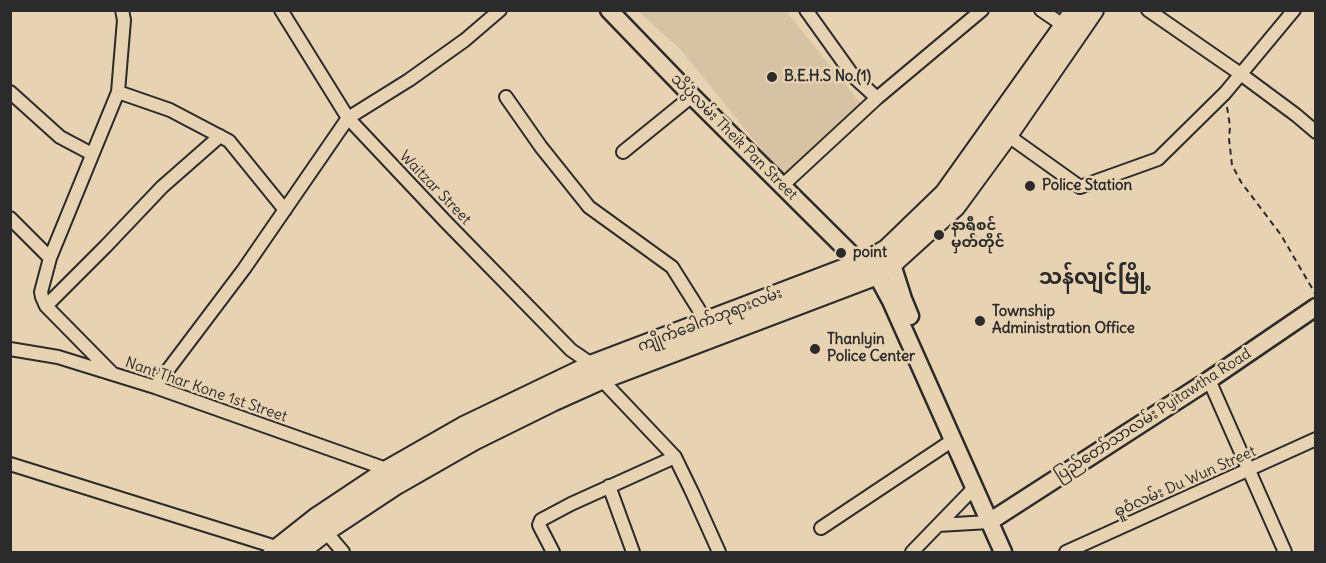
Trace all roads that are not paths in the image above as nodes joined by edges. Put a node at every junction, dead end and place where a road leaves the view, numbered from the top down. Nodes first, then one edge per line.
1 (122, 10) edge
2 (281, 10) edge
3 (500, 10) edge
4 (609, 10) edge
5 (806, 10) edge
6 (982, 10) edge
7 (1041, 10) edge
8 (1093, 10) edge
9 (1148, 10) edge
10 (1294, 10) edge
11 (1073, 24) edge
12 (1242, 75) junction
13 (10, 92) edge
14 (118, 92) junction
15 (692, 96) junction
16 (506, 97) dead end
17 (877, 98) junction
18 (348, 118) junction
19 (1002, 130) junction
20 (1316, 132) edge
21 (220, 136) junction
22 (623, 152) dead end
23 (92, 154) junction
24 (783, 185) junction
25 (285, 210) junction
26 (10, 218) edge
27 (50, 258) junction
28 (879, 263) junction
29 (46, 306) junction
30 (1316, 307) edge
31 (706, 321) junction
32 (10, 349) edge
33 (597, 372) junction
34 (113, 374) junction
35 (1209, 380) junction
36 (155, 387) junction
37 (953, 440) junction
38 (1316, 440) edge
39 (675, 457) junction
40 (10, 465) edge
41 (389, 470) junction
42 (1248, 470) junction
43 (609, 486) junction
44 (974, 488) junction
45 (994, 519) junction
46 (938, 525) junction
47 (821, 528) dead end
48 (325, 531) junction
49 (284, 551) edge
50 (342, 552) edge
51 (553, 552) edge
52 (633, 552) edge
53 (719, 552) edge
54 (912, 552) edge
55 (1003, 552) edge
56 (1015, 552) edge
57 (1066, 552) edge
58 (1285, 552) edge

1 - 14 street
2 - 18 street, Waitzar Street
3 - 18 street
4 - 15 street, သိပ္ပံလမ်း Theik Pan Street
5 - 17 street
6 - 17 street
7 - 11 street
8 - 11 main road, ကျိုက်ခေါက်ဘုရားလမ်း
9 - 12 street
10 - 12 street
11 - 19 main road, ကျိုက်ခေါက်ဘုရားလမ်း
12 - 19 street
12 - 20 street
13 - 23 street
14 - 21 street
14 - 23 street
15 - 22 street
15 - 24 street, သိပ္ပံလမ်း Theik Pan Street
16 - 31 street
17 - 24 street
18 - 25 street
18 - 33 street, Waitzar Street
19 - 28 main road, ကျိုက်ခေါက်ဘုရားလမ်း
21 - 25 street
21 - 29 street
23 - 27 street
24 - 28 street, သိပ္ပံလမ်း Theik Pan Street
25 - 36 street
26 - 27 street
27 - 29 street
28 - 31 main road, ကျိုက်ခေါက်ဘုရားလမ်း
28 - 33 main road, ကျိုက်ခေါက်ဘုရားလမ်း
28 - 37 street
28 - 45 street
29 - 34 street
30 - 35 street, ပြည်တော်သာလမ်း Pyitawtha Road
31 - 33 main road, ကျိုက်ခေါက်ဘုရားလမ်း
32 - 34 street, Nant Thar Kone 1st Street
33 - 39 street, Waitzar Street
33 - 41 main road, ကျိုက်ခေါက်ဘုရားလမ်း
33 - 48 main road, ကျိုက်ခေါက်ဘုရားလမ်း
34 - 36 street, Nant Thar Kone 1st Street
35 - 42 street
35 - 45 street, ပြည်တော်သာလမ်း Pyitawtha Road
36 - 41 street, Nant Thar Kone 1st Street
37 - 44 street
37 - 47 street
38 - 42 street, ဓူဝံလမ်း Du Wun Street
39 - 43 street
39 - 53 street, Waitzar Street
40 - 49 street
41 - 49 main road, ကျိုက်ခေါက်ဘုရားလမ်း
42 - 57 street, ဓူဝံလမ်း Du Wun Street
42 - 58 street
43 - 51 street
43 - 52 street
44 - 45 street
44 - 46 street
45 - 46 street
45 - 55 street
45 - 56 street
46 - 54 street
48 - 49 main road, ကျိုက်ခေါက်ဘုရားလမ်း
48 - 50 street

